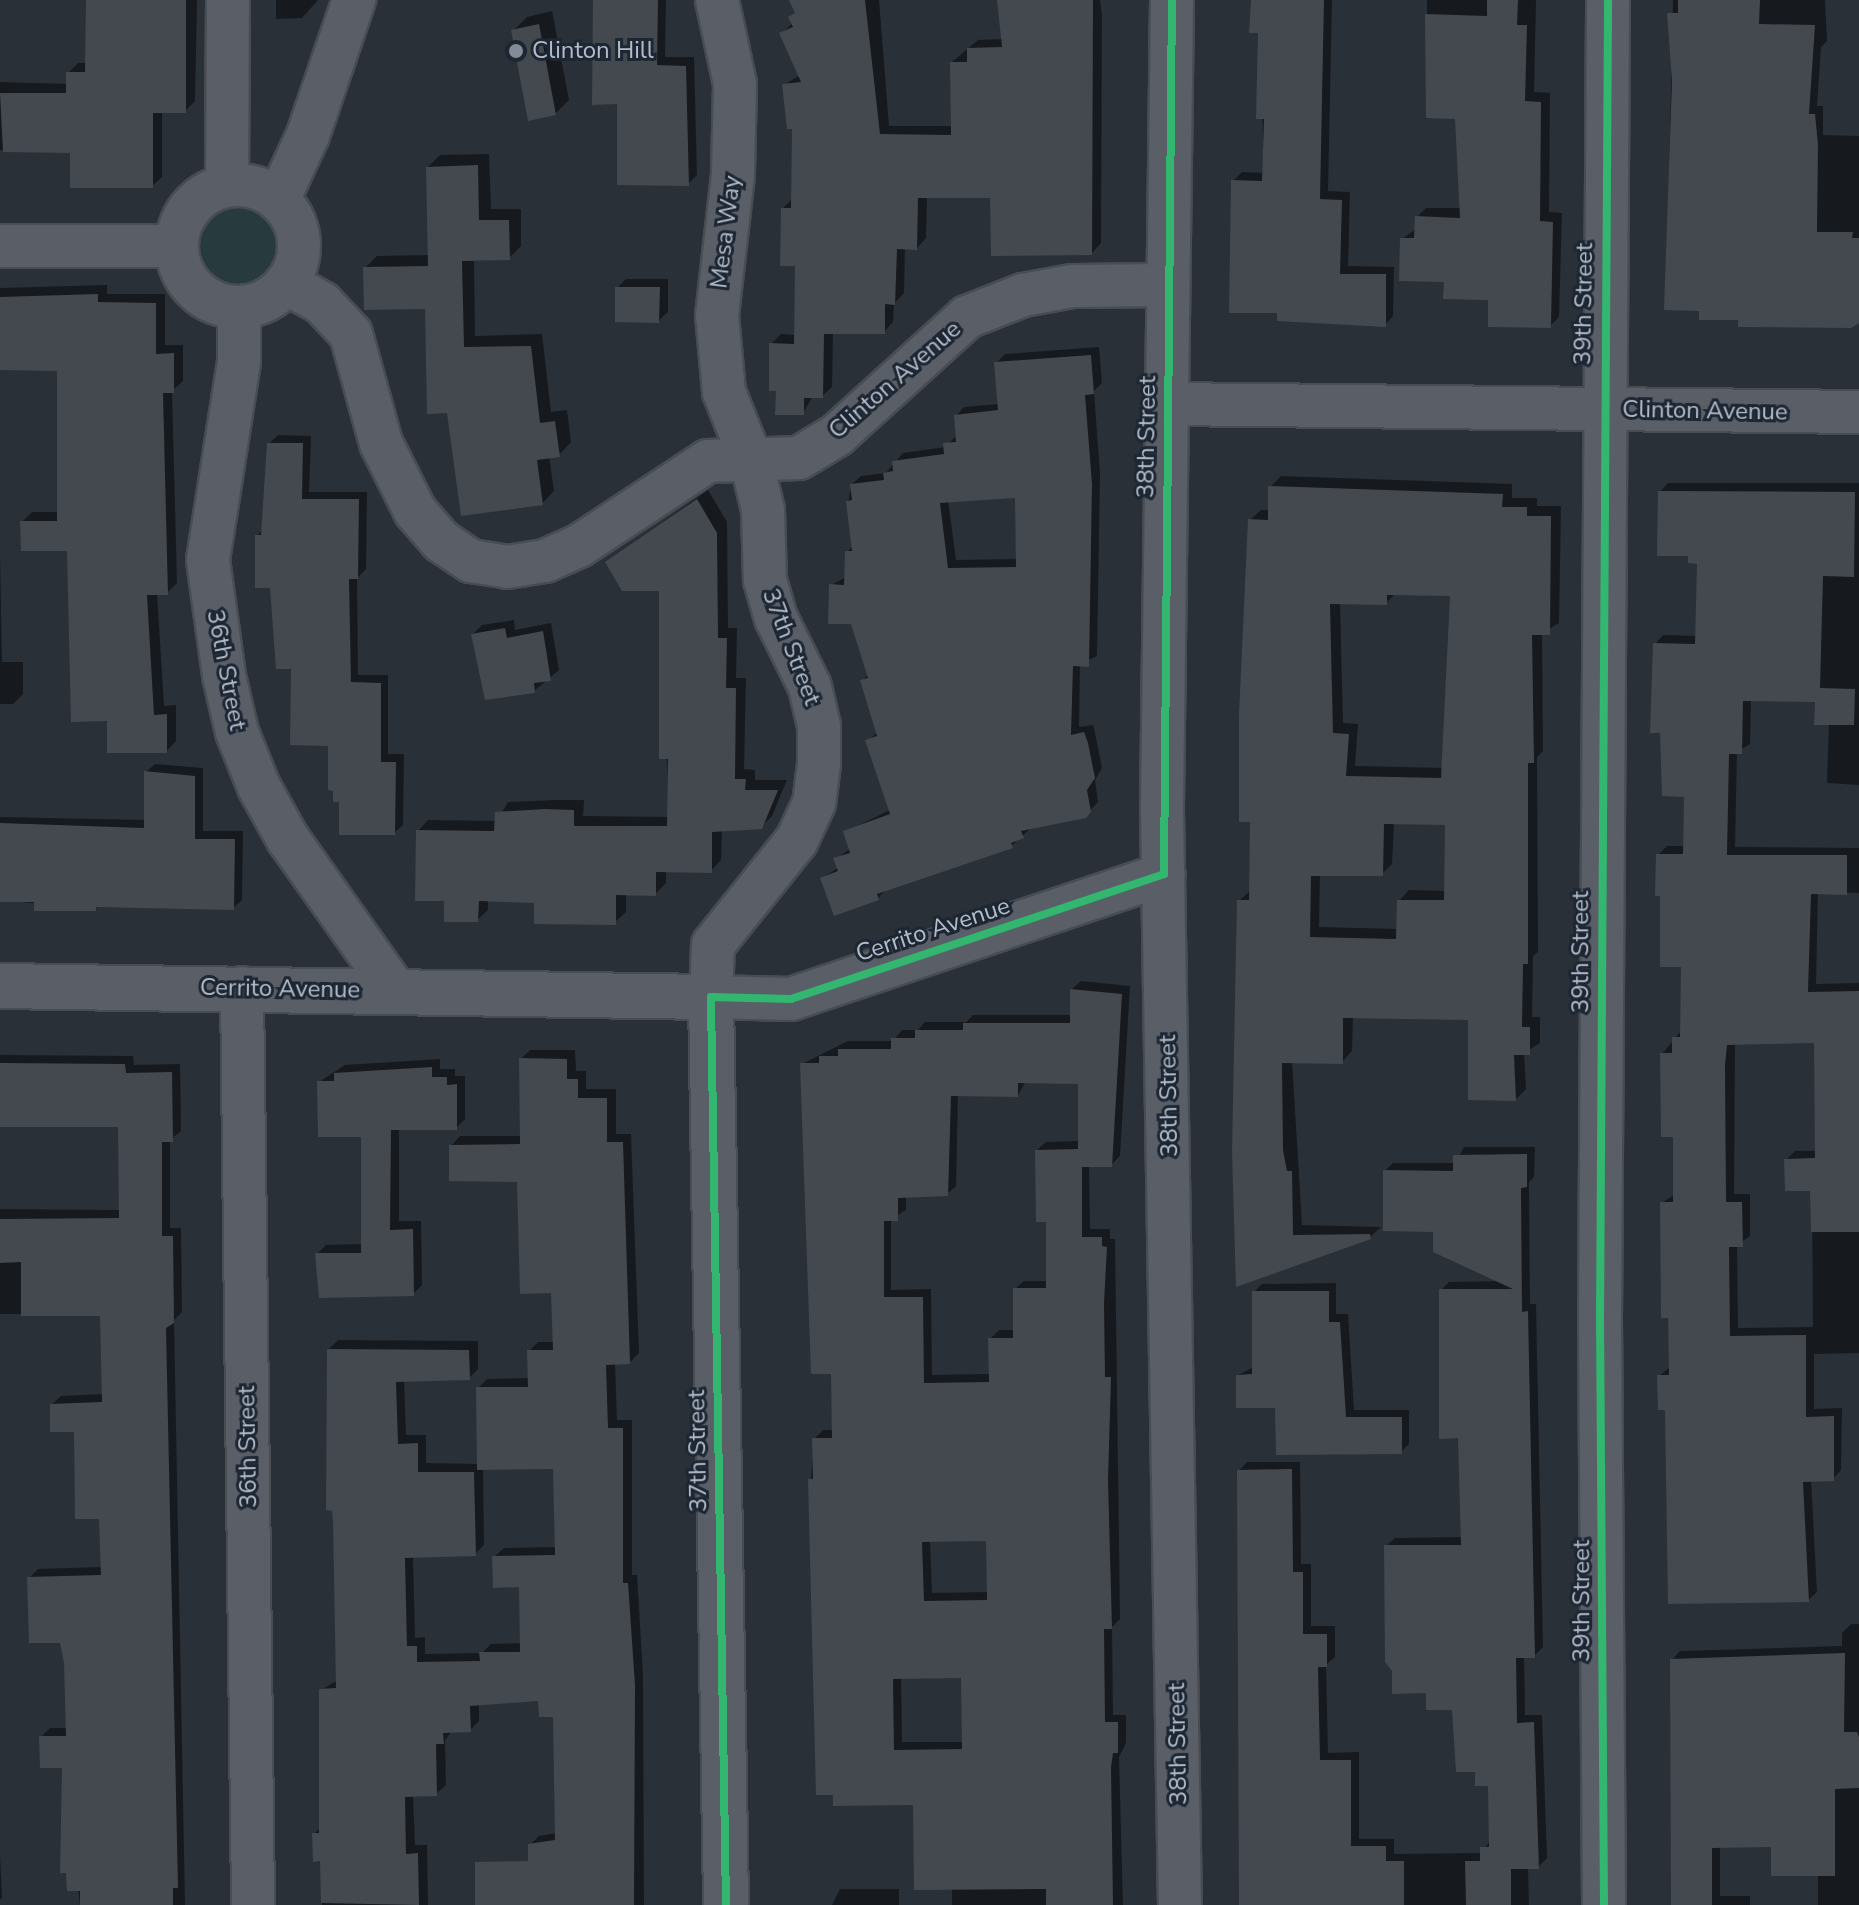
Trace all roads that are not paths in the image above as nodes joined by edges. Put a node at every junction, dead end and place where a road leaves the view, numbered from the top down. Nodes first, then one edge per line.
1 (228, 0) edge
2 (354, 0) edge
3 (717, 0) edge
4 (1172, 0) edge
5 (1608, 0) edge
6 (227, 185) junction
7 (278, 200) junction
8 (0, 246) edge
9 (176, 246) junction
10 (286, 283) junction
11 (1168, 285) junction
12 (239, 307) junction
13 (1167, 404) junction
14 (1602, 409) junction
15 (1859, 412) edge
16 (751, 460) junction
17 (1164, 874) junction
18 (0, 986) edge
19 (242, 988) junction
20 (395, 990) junction
21 (711, 997) junction
22 (253, 1905) edge
23 (726, 1905) edge
24 (1180, 1905) edge
25 (1604, 1905) edge

1 - 6 street
2 - 7 street
3 - 16 street, Mesa Way
4 - 11 street, 38th Street
5 - 14 street, 39th Street
6 - 7 street
6 - 9 street
7 - 10 street
8 - 9 street
9 - 12 street
10 - 12 street
10 - 16 street, Clinton Avenue
11 - 13 street, 38th Street
11 - 16 street, Clinton Avenue
12 - 20 street, 36th Street
13 - 14 street, Clinton Avenue
13 - 17 street, 38th Street
14 - 15 street, Clinton Avenue
14 - 25 street, 39th Street
16 - 21 street, 37th Street
17 - 21 street, Cerrito Avenue
17 - 24 street, 38th Street
18 - 19 street, Cerrito Avenue
19 - 20 street, Cerrito Avenue
19 - 22 street, 36th Street
20 - 21 street, Cerrito Avenue
21 - 23 street, 37th Street

